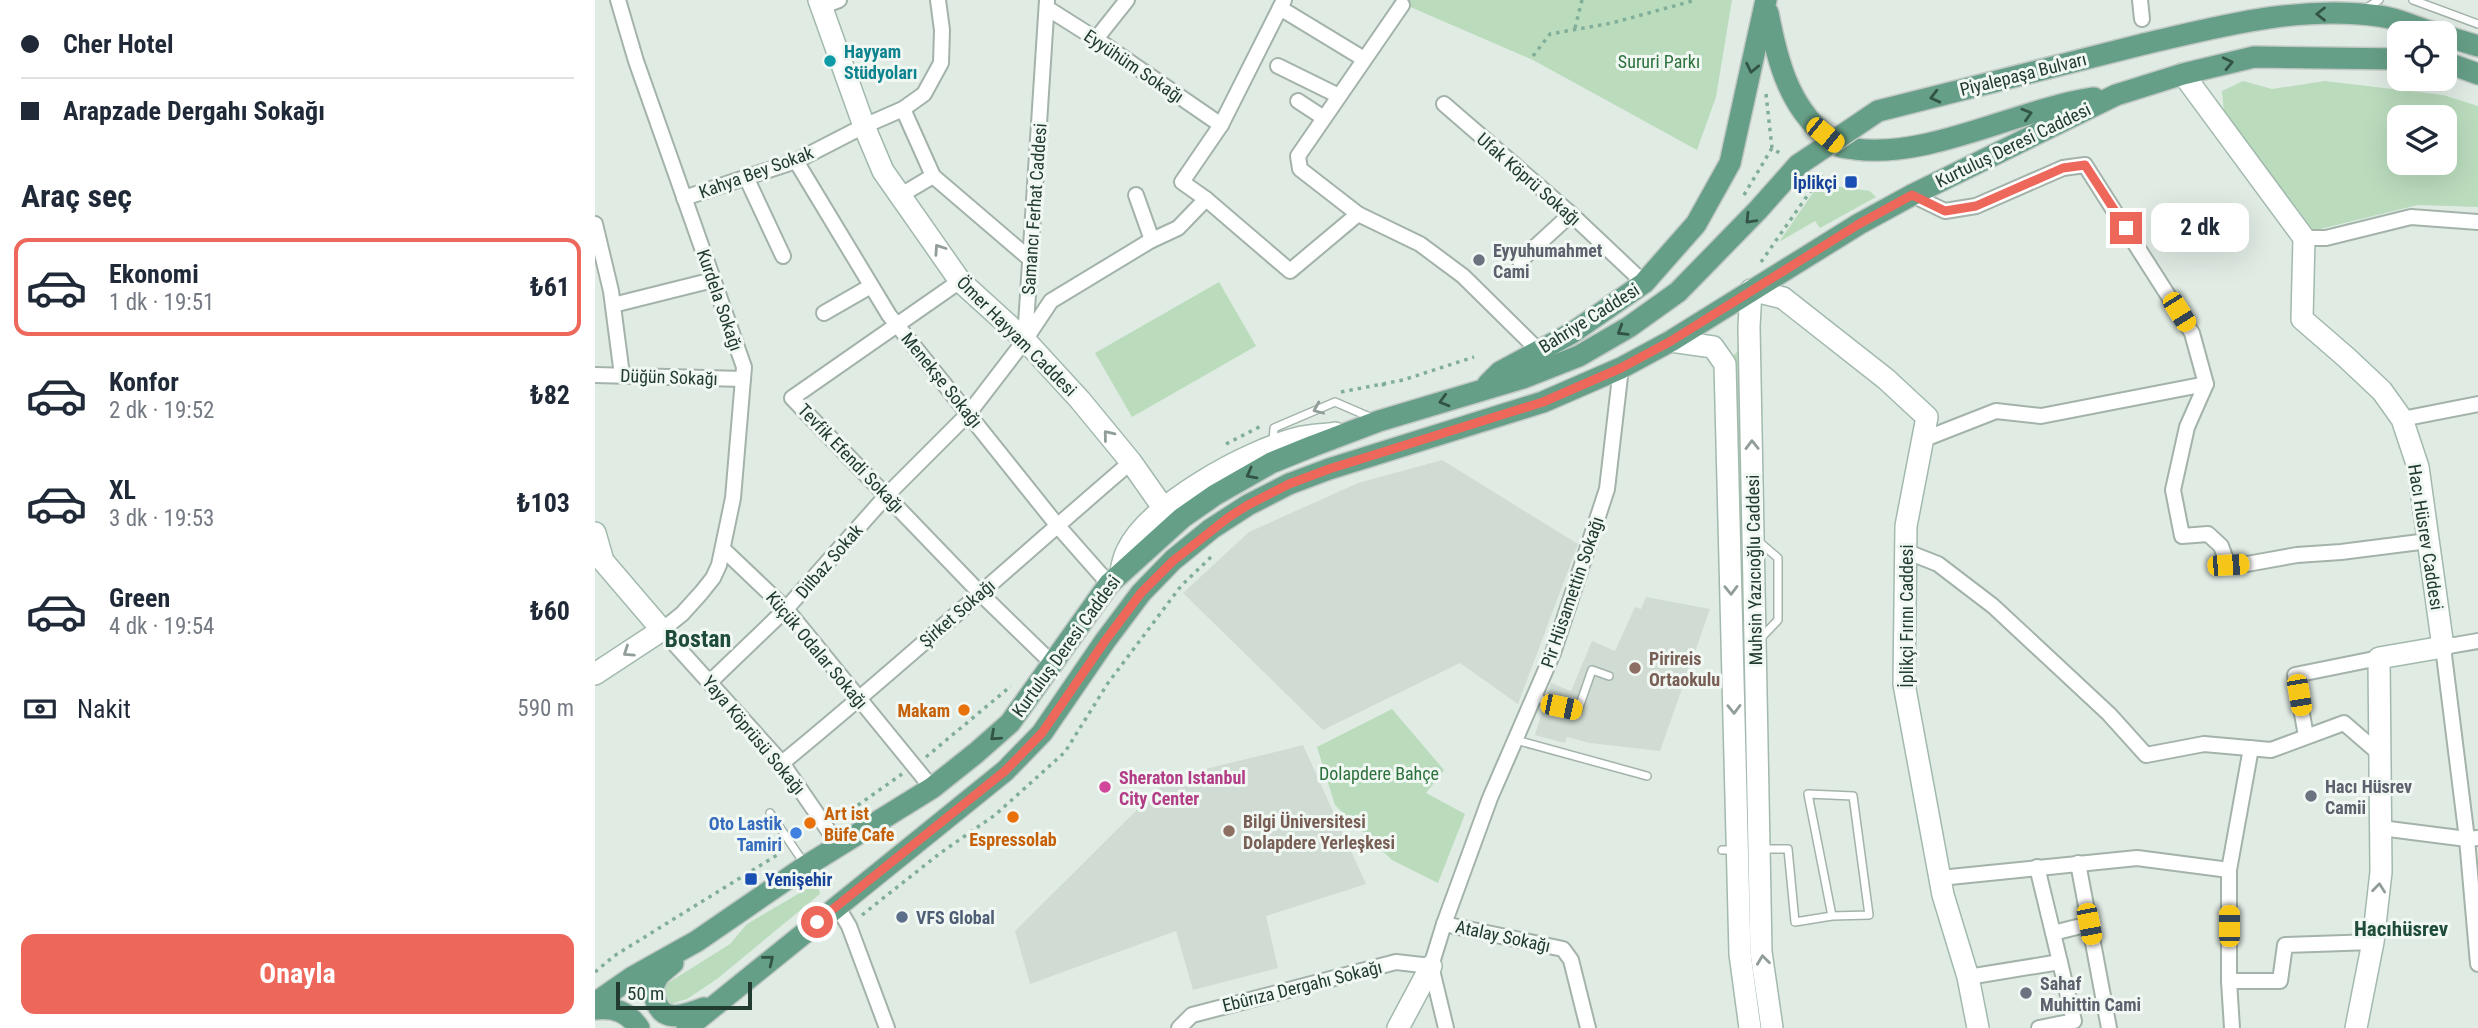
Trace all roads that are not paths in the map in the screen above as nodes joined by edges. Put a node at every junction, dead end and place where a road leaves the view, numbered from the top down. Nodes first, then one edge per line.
1 (618, 0) edge
2 (938, 0) edge
3 (1127, 0) edge
4 (1766, 0) edge
5 (2140, 0) edge
6 (2379, 0) edge
7 (2413, 0) edge
8 (826, 2) edge
9 (1283, 2) edge
10 (1047, 4) edge
11 (1402, 5) dead end
12 (2356, 15) junction
13 (2142, 19) dead end
14 (2396, 21) edge
15 (2478, 24) edge
16 (1096, 39) junction
17 (2457, 40) edge
18 (2478, 46) edge
19 (1364, 59) junction
20 (2387, 59) edge
21 (1278, 66) dead end
22 (2457, 66) edge
23 (2182, 74) junction
24 (2478, 74) edge
25 (2116, 95) junction
26 (1339, 96) junction
27 (1298, 101) dead end
28 (1444, 104) dead end
29 (903, 109) junction
30 (1324, 118) junction
31 (1221, 125) junction
32 (864, 126) junction
33 (796, 161) junction
34 (933, 176) junction
35 (746, 177) junction
36 (901, 195) junction
37 (1136, 195) dead end
38 (1912, 195) junction
39 (684, 198) junction
40 (1206, 199) junction
41 (1357, 214) junction
42 (1571, 214) junction
43 (2478, 222) edge
44 (595, 224) edge
45 (2304, 238) junction
46 (1151, 241) junction
47 (783, 256) dead end
48 (1030, 259) junction
49 (1520, 261) dead end
50 (713, 281) junction
51 (960, 281) junction
52 (1644, 283) junction
53 (871, 286) junction
54 (1751, 290) junction
55 (1678, 292) joint
56 (613, 305) junction
57 (824, 313) dead end
58 (898, 326) junction
59 (1025, 340) junction
60 (1671, 341) junction
61 (1539, 351) junction
62 (1750, 355) junction
63 (1725, 364) junction
64 (1621, 368) junction
65 (595, 375) edge
66 (622, 375) junction
67 (743, 379) junction
68 (2206, 384) junction
69 (1482, 390) junction
70 (2478, 404) edge
71 (969, 413) junction
72 (2402, 419) junction
73 (1379, 421) junction
74 (1355, 430) junction
75 (1922, 440) junction
76 (1272, 447) junction
77 (1131, 462) junction
78 (887, 495) junction
79 (1164, 509) junction
80 (1058, 524) junction
81 (595, 533) edge
82 (1754, 537) junction
83 (1730, 538) junction
84 (2428, 541) junction
85 (723, 549) junction
86 (1905, 551) junction
87 (1115, 578) junction
88 (980, 593) junction
89 (786, 609) junction
90 (662, 629) junction
91 (1732, 641) junction
92 (2478, 641) edge
93 (1756, 643) junction
94 (2443, 647) junction
95 (2379, 658) junction
96 (1053, 664) junction
97 (595, 674) edge
98 (1609, 676) dead end
99 (710, 682) junction
100 (1536, 693) junction
101 (859, 700) junction
102 (2306, 736) junction
103 (1515, 740) junction
104 (2251, 748) junction
105 (2381, 755) junction
106 (782, 763) junction
107 (1647, 776) dead end
108 (932, 788) junction
109 (770, 813) dead end
110 (2381, 828) junction
111 (2472, 839) edge
112 (839, 846) junction
113 (1759, 849) junction
114 (1730, 850) junction
115 (2078, 863) junction
116 (806, 866) junction
117 (2037, 867) junction
118 (2229, 870) junction
119 (1940, 878) junction
120 (837, 906) junction
121 (1832, 916) junction
122 (1444, 924) junction
123 (2089, 924) junction
124 (2053, 933) junction
125 (697, 941) junction
126 (2373, 942) junction
127 (2060, 962) junction
128 (2478, 964) edge
129 (1431, 966) junction
130 (1968, 977) junction
131 (2229, 981) junction
132 (595, 1003) edge
133 (716, 1003) junction
134 (595, 1009) edge
135 (639, 1028) edge
136 (687, 1028) edge
137 (887, 1028) edge
138 (1179, 1028) edge
139 (1398, 1028) edge
140 (1446, 1028) edge
141 (1588, 1028) edge
142 (1750, 1028) edge
143 (1772, 1028) edge
144 (1978, 1028) edge
145 (2039, 1028) edge
146 (2109, 1028) edge
147 (2232, 1028) edge
148 (2356, 1028) edge

1 - 39 street, Kurdela Sokağı
2 - 29 street, Kahya Bey Sokak
3 - 16 street
4 -> 25 main road, Bahriye Caddesi
4 -> 52 main road, Bahriye Caddesi
5 - 13 street
6 - 12 lane
7 - 15 lane
8 - 32 street, Ömer Hayyam Caddesi
9 - 19 street
9 - 31 street
10 - 16 street, Eyyühüm Sokağı
10 - 48 street, Samancı Ferhat Caddesi
11 - 19 street
12 - 14 main road, Piyalepaşa Bulvarı
12 -> 55 main road, Piyalepaşa Bulvarı, bridge
16 - 31 street, Eyyühüm Sokağı
17 - 18 main road
19 - 26 street
23 -> 20 main road
21 - 26 street
22 - 24 main road
23 - 25 main road
23 - 45 street
25 - 38 main road, Kurtuluş Deresi Caddesi
26 - 30 street
27 - 30 street
28 - 42 street, Ufak Köprü Sokağı
29 - 32 street, Kahya Bey Sokak
29 - 34 street
30 - 41 street
31 - 40 street
32 - 33 street, Kahya Bey Sokak
32 - 36 street, Ömer Hayyam Caddesi
33 - 35 street, Kahya Bey Sokak
33 - 53 street, Menekşe Sokağı
34 - 36 street
34 - 48 street
35 - 39 street, Kahya Bey Sokak
35 - 47 street
51 -> 36 street, Ömer Hayyam Caddesi
37 - 46 street
38 - 54 main road, Kurtuluş Deresi Caddesi
38 - 68 street
39 - 50 street, Kurdela Sokağı
40 - 41 street
40 - 46 street, Samancı Ferhat Caddesi
41 - 61 street
42 - 49 street
42 - 52 street, Ufak Köprü Sokağı
43 - 45 street
44 - 56 street
45 - 72 street, Hacı Hüsrev Caddesi
46 - 59 street, Samancı Ferhat Caddesi
48 - 59 street, Samancı Ferhat Caddesi
50 - 56 street
50 - 67 street, Kurdela Sokağı
51 - 58 street, Tevfik Efendi Sokağı
51 - 59 street, Ömer Hayyam Caddesi
52 - 61 main road, Bahriye Caddesi
53 - 57 street
53 - 58 street, Menekşe Sokağı
54 - 60 main road, Kurtuluş Deresi Caddesi
54 - 62 street, Muhsin Yazıcıoğlu Caddesi
54 - 75 street, İplikçi Fırını Caddesi
55 -> 69 main road, Kurtuluş Deresi Caddesi
56 - 66 street
58 - 71 street, Menekşe Sokağı
58 - 78 street, Tevfik Efendi Sokağı
59 - 71 street, Dilbaz Sokak
77 -> 59 street, Ömer Hayyam Caddesi
60 - 63 street
60 - 64 main road, Kurtuluş Deresi Caddesi
61 - 69 main road, Bahriye Caddesi
62 - 63 street
82 -> 62 street, Muhsin Yazıcıoğlu Caddesi
63 - 83 street, Muhsin Yazıcıoğlu Caddesi
64 - 100 street, Pir Hüsamettin Sokağı
64 - 120 main road, Kurtuluş Deresi Caddesi
65 - 66 street, Düğün Sokağı
66 - 67 street, Düğün Sokağı
67 - 85 street, Kurdela Sokağı
68 - 75 street
68 - 84 street
69 -> 73 main road, Kurtuluş Deresi Caddesi
70 - 72 street
71 - 78 street, Dilbaz Sokak
71 - 80 street, Menekşe Sokağı
72 - 84 street, Hacı Hüsrev Caddesi
73 - 74 main road, Kurtuluş Deresi Caddesi
73 -> 76 lane
74 - 76 street
74 -> 87 main road, Kurtuluş Deresi Caddesi
75 - 86 street, İplikçi Fırını Caddesi
76 - 79 street
77 - 79 street, Ömer Hayyam Caddesi
77 - 80 street, Şirket Sokağı
78 - 88 street, Tevfik Efendi Sokağı
78 - 89 street, Dilbaz Sokak
79 - 87 street
80 - 87 street, Menekşe Sokağı
80 - 88 street, Şirket Sokağı
81 - 90 street
82 - 83 street
82 - 93 street, Muhsin Yazıcıoğlu Caddesi
83 -> 91 street, Muhsin Yazıcıoğlu Caddesi
84 - 94 street, Hacı Hüsrev Caddesi
85 - 89 street, Küçük Odalar Sokağı
85 - 90 street, Kurdela Sokağı
86 - 104 street
86 - 119 street, İplikçi Fırını Caddesi
87 - 96 main road, Kurtuluş Deresi Caddesi
88 - 96 street, Tevfik Efendi Sokağı
88 - 101 street, Şirket Sokağı
89 - 99 street, Dilbaz Sokak
89 - 101 street, Küçük Odalar Sokağı
90 -> 97 street
90 - 99 street, Yaya Köprüsü Sokağı
91 - 93 street
91 -> 114 street, Muhsin Yazıcıoğlu Caddesi
92 - 94 street
93 - 113 street, Muhsin Yazıcıoğlu Caddesi
94 - 95 street
94 - 111 street
95 - 102 street
95 - 105 street
96 -> 108 main road, Kurtuluş Deresi Caddesi
98 - 100 lane
99 - 106 street, Yaya Köprüsü Sokağı
100 - 103 street, Pir Hüsamettin Sokağı
101 - 106 street, Şirket Sokağı
101 - 108 street, Küçük Odalar Sokağı
102 - 104 street
102 - 105 street
103 - 107 lane
103 - 122 street, Pir Hüsamettin Sokağı
104 - 118 street
105 - 110 street
106 - 112 street, Yaya Köprüsü Sokağı
108 - 112 main road, Kurtuluş Deresi Caddesi
109 - 116 lane
110 - 111 street
126 -> 110 street
111 - 128 street
112 - 116 main road, Kurtuluş Deresi Caddesi
113 - 114 street
113 - 121 lane
143 -> 113 street, Muhsin Yazıcıoğlu Caddesi
114 - 142 street, Muhsin Yazıcıoğlu Caddesi
115 - 117 street
115 - 118 street
115 - 123 street
116 - 125 main road, Kurtuluş Deresi Caddesi
117 - 119 street
117 - 124 street
118 - 131 street
119 - 130 street, İplikçi Fırını Caddesi
133 -> 120 main road, Kurtuluş Deresi Caddesi
120 - 137 street
121 - 121 lane
122 - 129 street, Pir Hüsamettin Sokağı
122 - 141 street, Atalay Sokağı
123 - 124 street
123 - 146 street
124 - 127 street
125 - 132 main road, Kurtuluş Deresi Caddesi
125 - 133 main road
126 - 131 street
126 - 148 street
127 - 130 street
127 - 145 street
129 - 138 street, Ebûrıza Dergahı Sokağı
129 - 139 street
129 - 140 street
130 - 144 street, İplikçi Fırını Caddesi
131 - 147 street
133 - 136 main road, Kurtuluş Deresi Caddesi
134 - 135 main road

